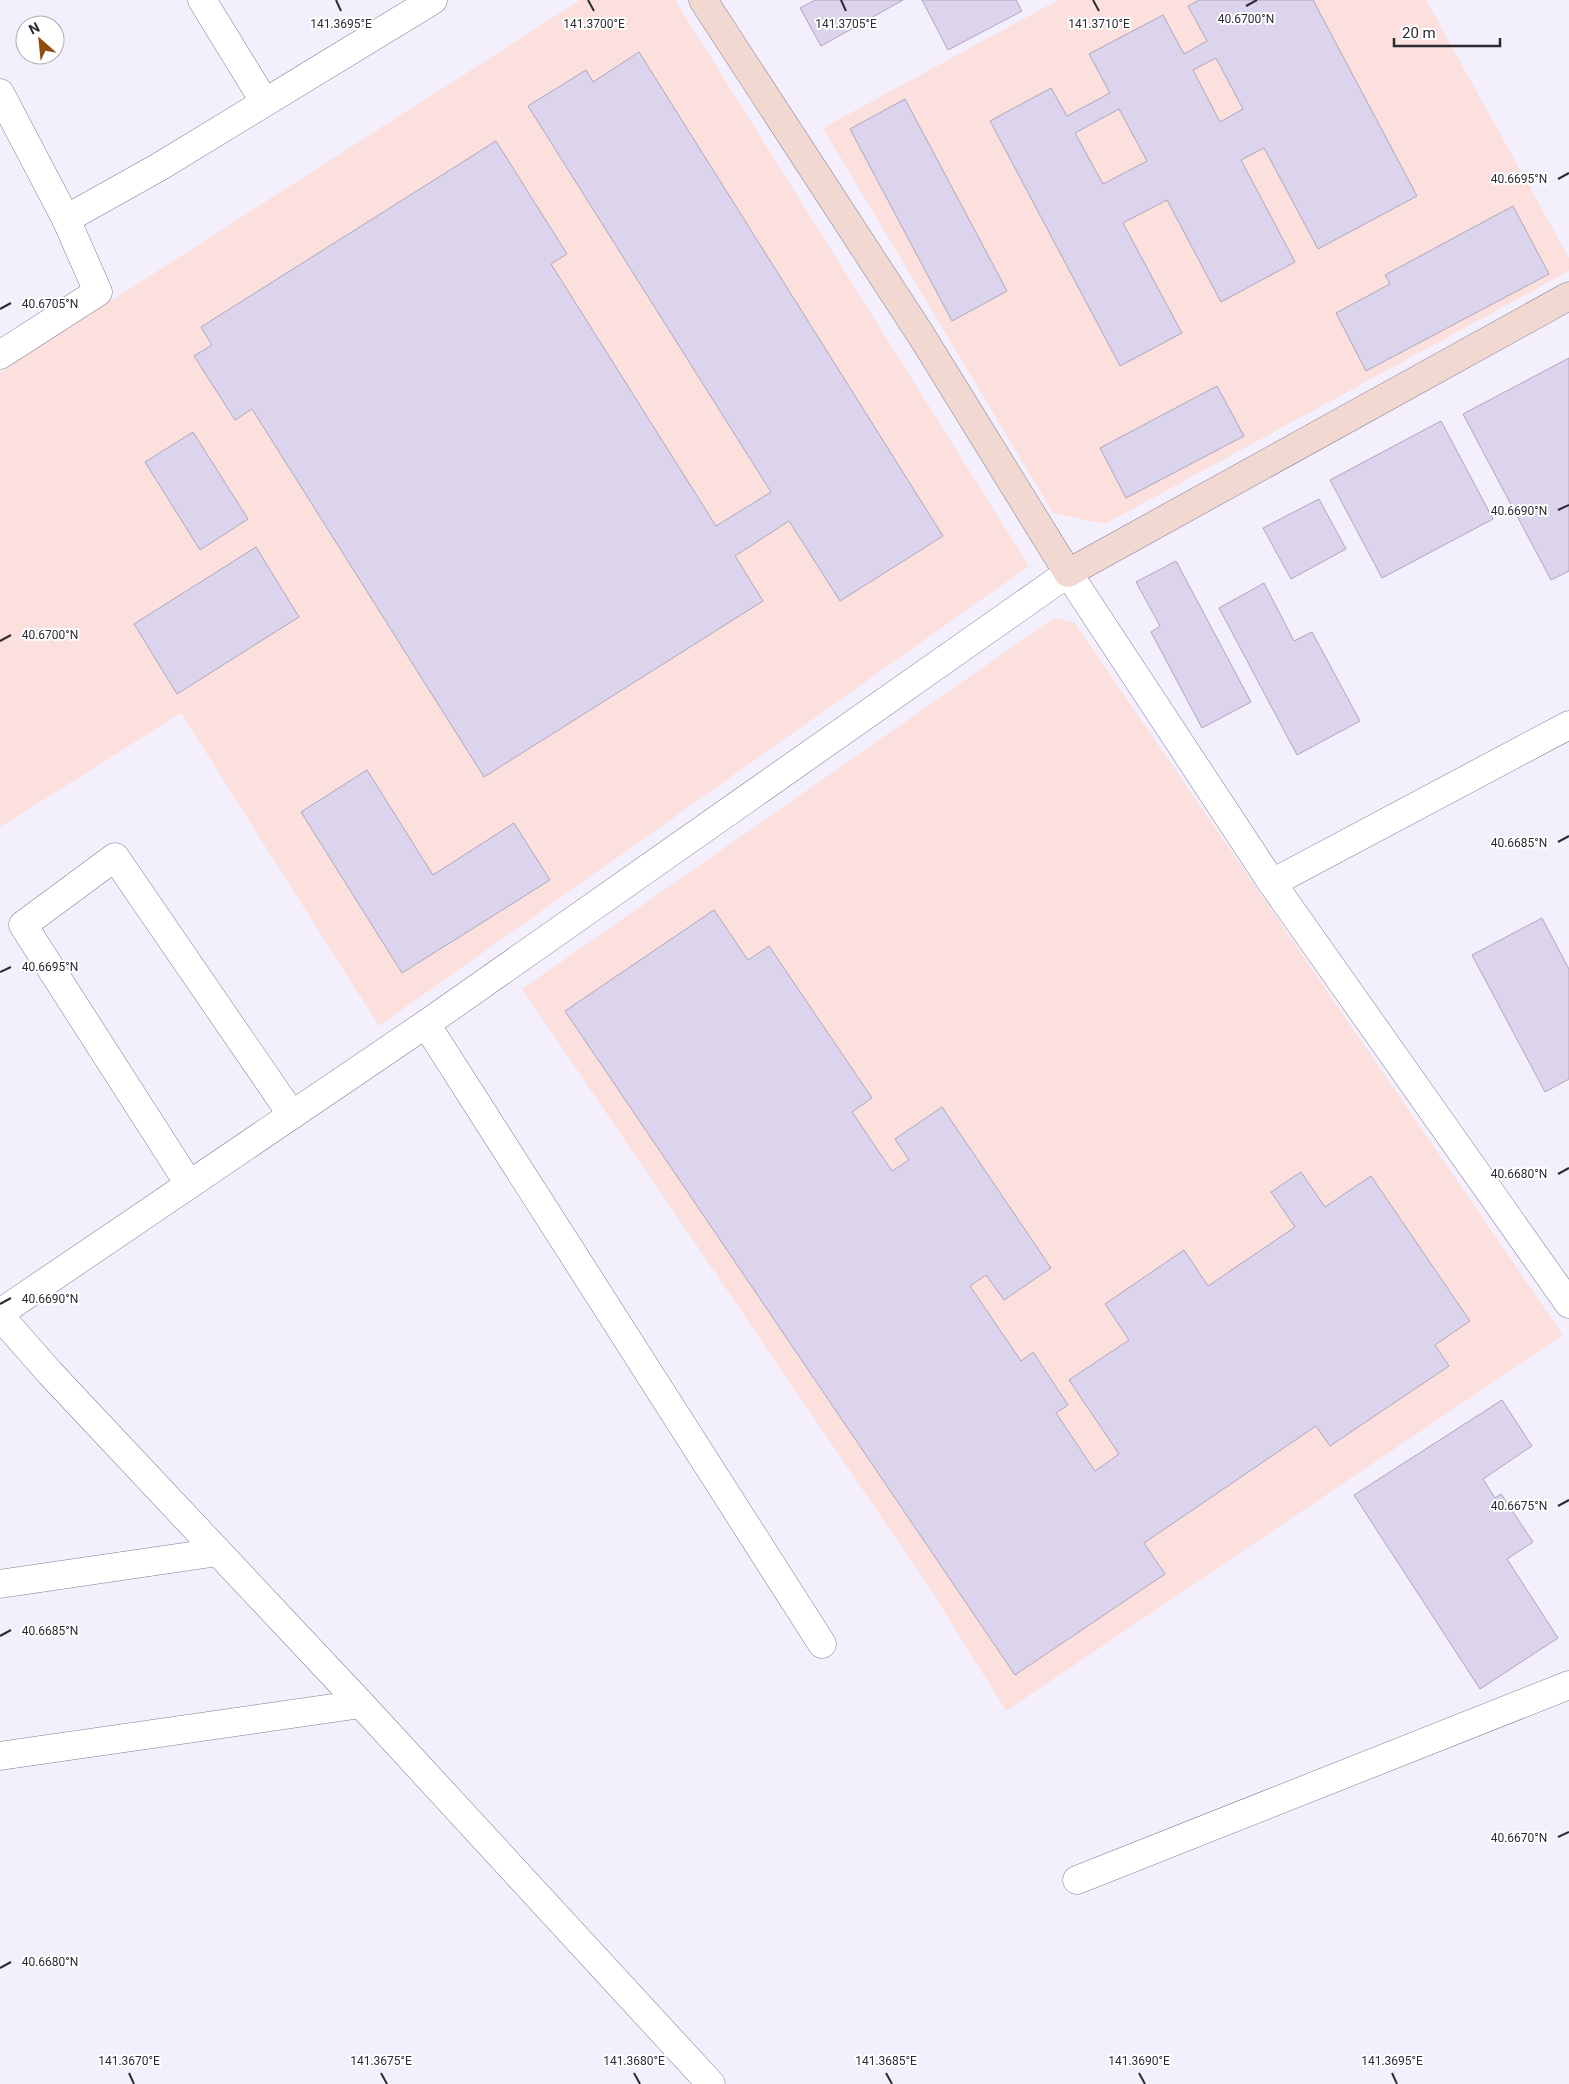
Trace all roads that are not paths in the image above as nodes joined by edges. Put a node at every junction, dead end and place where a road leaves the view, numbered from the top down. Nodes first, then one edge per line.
1 (202, 0) edge
2 (433, 0) edge
3 (703, 0) edge
4 (0, 93) edge
5 (264, 101) junction
6 (66, 219) junction
7 (1569, 296) edge
8 (0, 355) edge
9 (1068, 573) junction
10 (1569, 724) edge
11 (1272, 883) junction
12 (426, 1024) junction
13 (292, 1115) junction
14 (189, 1184) junction
15 (1569, 1304) edge
16 (0, 1315) edge
17 (218, 1552) junction
18 (0, 1584) edge
19 (822, 1644) dead end
20 (1569, 1685) edge
21 (361, 1704) junction
22 (0, 1756) edge
23 (1077, 1880) dead end
24 (711, 2084) edge

1 - 5 street
2 - 5 street
3 - 9 street
4 - 6 street
5 - 6 street
6 - 8 street
7 - 9 street
9 - 11 street
9 - 12 street
10 - 11 street
11 - 15 street
12 - 13 street
12 - 19 street
13 - 14 street
13 - 14 street
14 - 16 street
16 - 17 street
17 - 18 street
17 - 21 street
20 - 23 street
21 - 22 street
21 - 24 street

